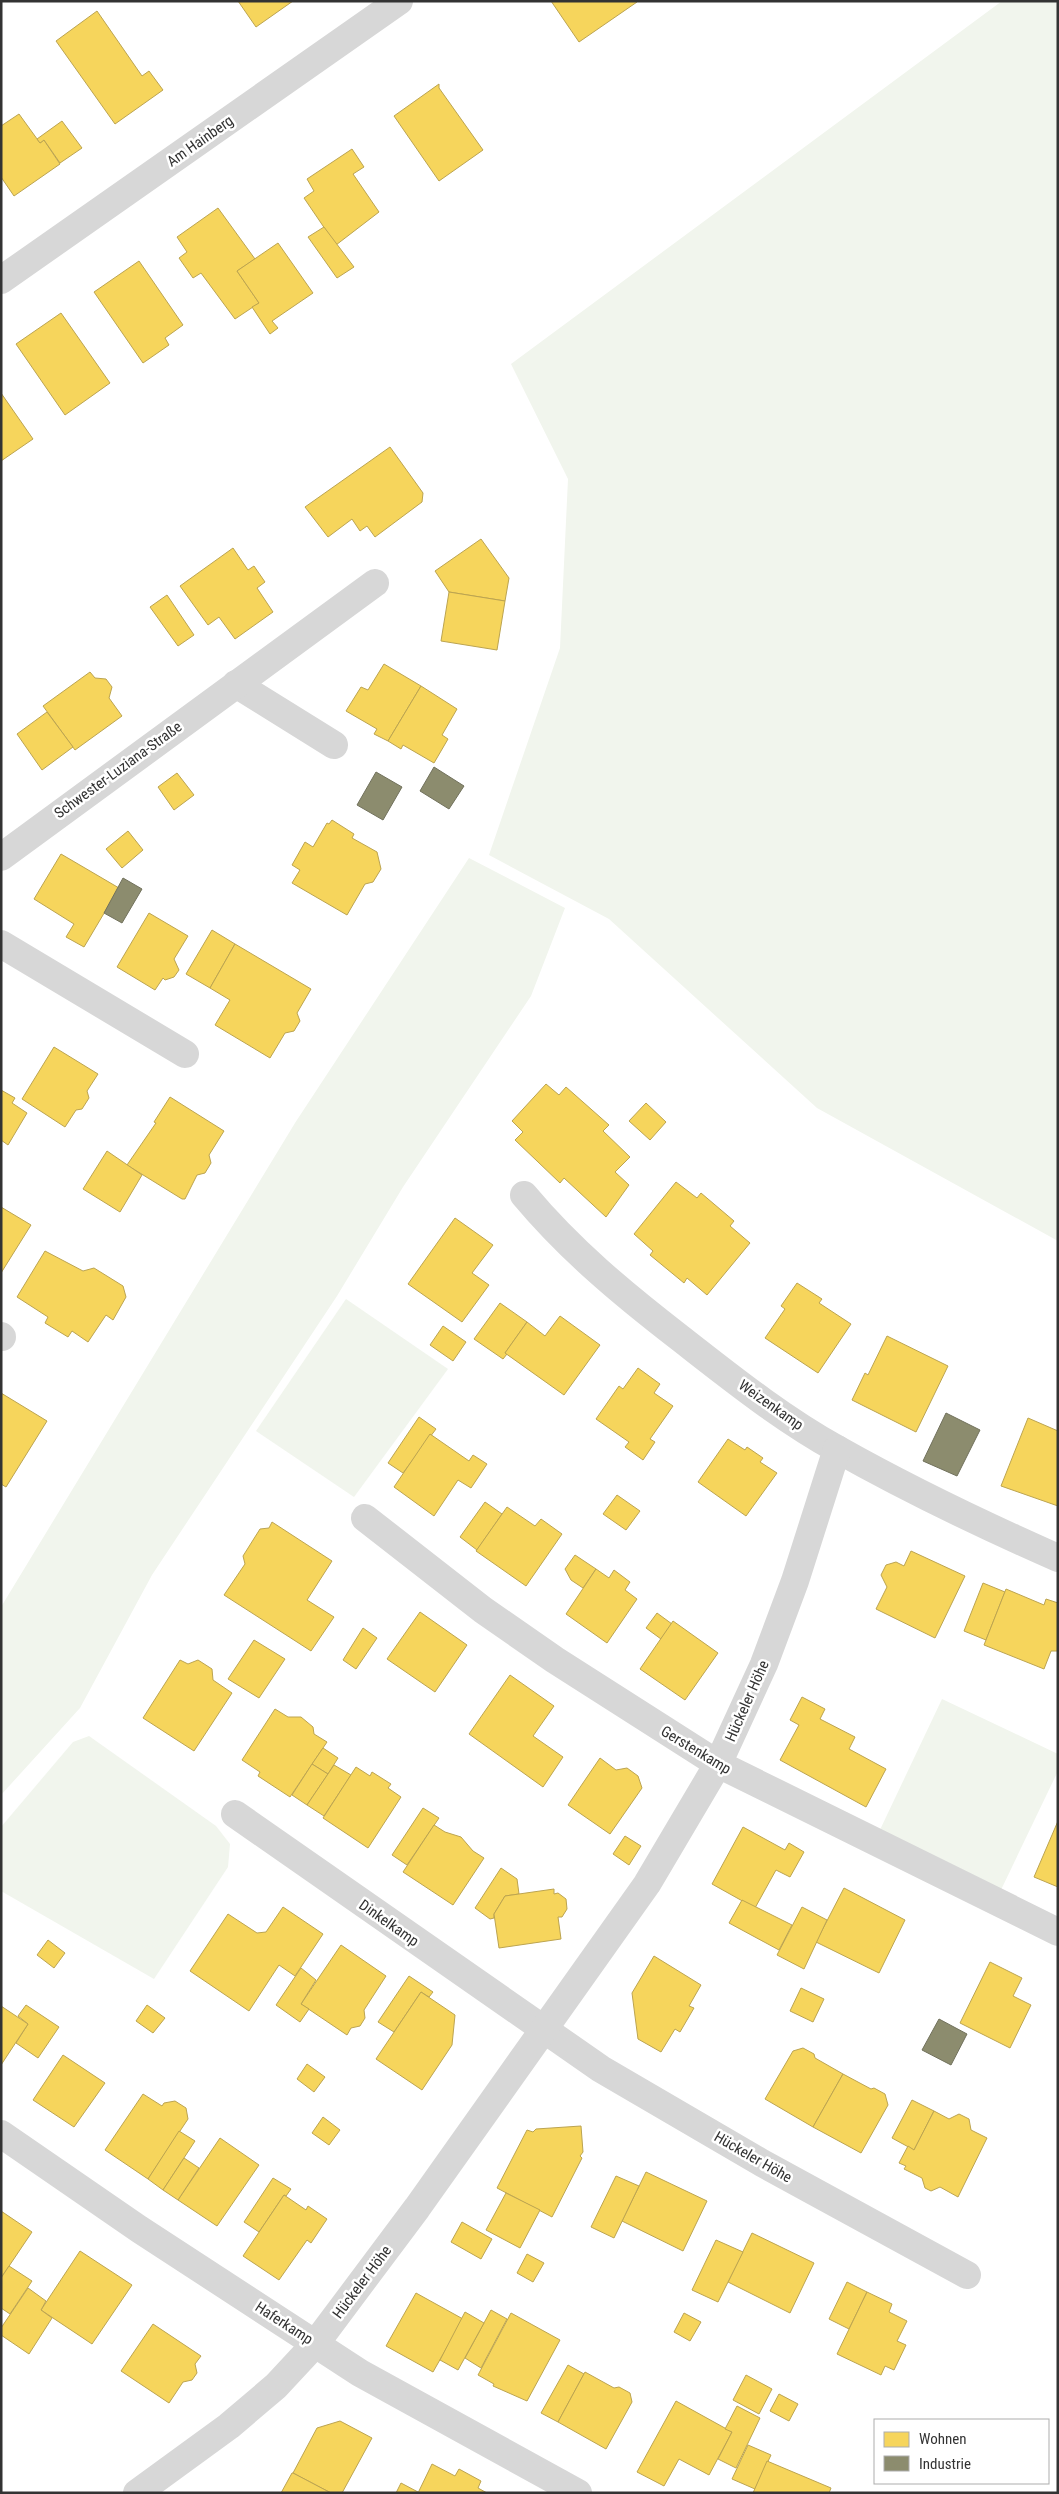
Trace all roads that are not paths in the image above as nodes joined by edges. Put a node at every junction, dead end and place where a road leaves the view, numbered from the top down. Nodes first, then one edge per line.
1 (399, 1) edge
2 (1, 280) edge
3 (375, 583) dead end
4 (236, 684) junction
5 (334, 745) dead end
6 (1, 857) edge
7 (1, 944) edge
8 (184, 1054) dead end
9 (524, 1195) dead end
10 (837, 1449) junction
11 (365, 1518) dead end
12 (1058, 1558) edge
13 (718, 1764) junction
14 (235, 1814) dead end
15 (1058, 1932) edge
16 (544, 2031) junction
17 (1, 2134) edge
18 (967, 2275) dead end
19 (316, 2343) junction
20 (137, 2493) edge
21 (578, 2493) edge

1 - 2 street, Am Hainberg
3 - 4 street, Schwester-Luziana-Straße
4 - 5 street
4 - 6 street, Schwester-Luziana-Straße
7 - 8 street
9 - 10 street, Weizenkamp
10 - 12 street, Weizenkamp
10 - 13 street, Hückeler Höhe
11 - 13 street, Gerstenkamp
13 - 15 street, Gerstenkamp
13 - 16 street, Hückeler Höhe
14 - 16 street, Dinkelkamp
16 - 18 street, Hückeler Höhe
16 - 19 street, Hückeler Höhe
17 - 19 street, Haferkamp
19 - 20 street, Hückeler Höhe
19 - 21 street, Haferkamp

